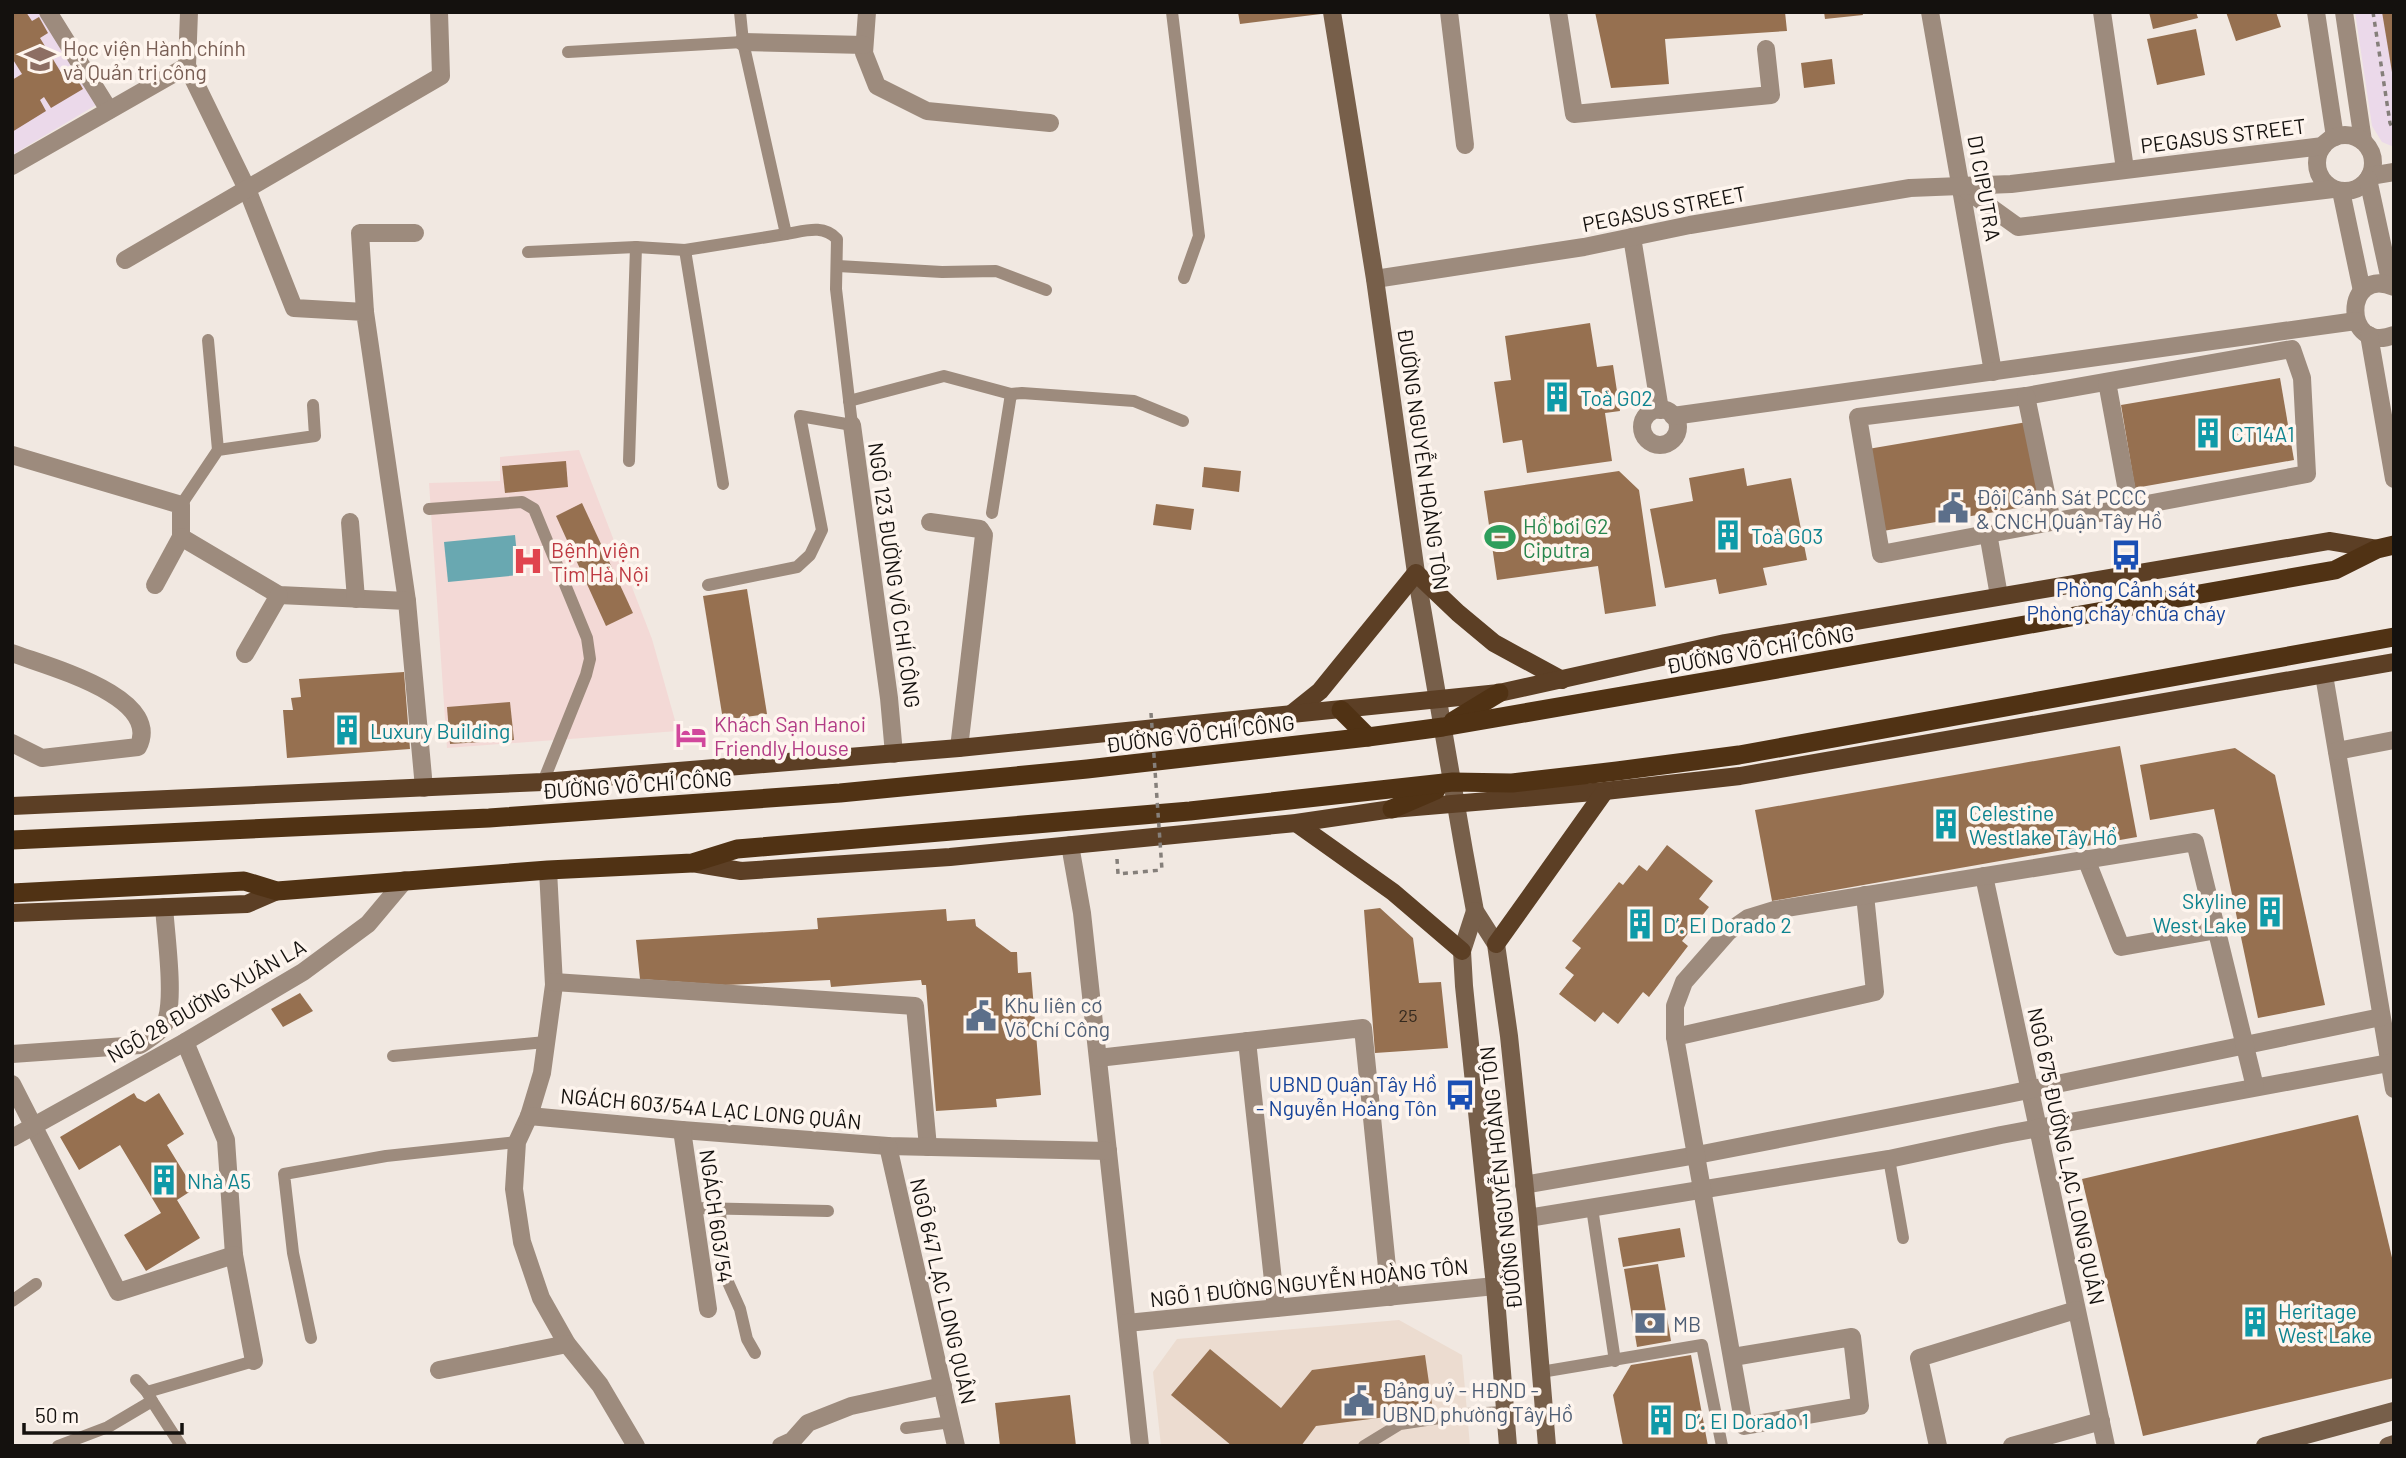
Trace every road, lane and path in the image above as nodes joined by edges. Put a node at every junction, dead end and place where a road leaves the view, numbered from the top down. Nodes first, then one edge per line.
1 (48, 12) edge
2 (189, 12) edge
3 (439, 12) edge
4 (740, 12) edge
5 (867, 12) edge
6 (1172, 12) edge
7 (1332, 12) edge
8 (1449, 12) edge
9 (1558, 12) edge
10 (1930, 12) edge
11 (2102, 12) edge
12 (2316, 12) edge
13 (2344, 12) edge
14 (2373, 12) edge
15 (743, 42) junction
16 (864, 45) junction
17 (1766, 49) dead end
18 (568, 52) dead end
19 (187, 65) junction
20 (109, 110) junction
21 (1050, 123) dead end
22 (2394, 131) edge
23 (2329, 141) junction
24 (2362, 141) junction
25 (1465, 145) dead end
26 (12, 166) edge
27 (2125, 169) junction
28 (2394, 172) edge
29 (2369, 178) junction
30 (1961, 186) junction
31 (247, 189) junction
32 (2337, 190) junction
33 (415, 233) dead end
34 (786, 234) junction
35 (1632, 237) junction
36 (636, 247) junction
37 (685, 250) junction
38 (528, 252) dead end
39 (125, 260) dead end
40 (838, 266) junction
41 (1184, 278) dead end
42 (1375, 279) junction
43 (2392, 286) edge
44 (1046, 290) dead end
45 (2362, 291) junction
46 (365, 312) junction
47 (2356, 321) junction
48 (2369, 335) junction
49 (2394, 335) edge
50 (208, 340) dead end
51 (1993, 372) junction
52 (2107, 382) junction
53 (1011, 394) junction
54 (2026, 397) junction
55 (849, 401) junction
56 (313, 405) dead end
57 (1183, 421) dead end
58 (852, 425) junction
59 (218, 450) junction
60 (12, 455) edge
61 (629, 461) dead end
62 (2394, 479) edge
63 (723, 484) dead end
64 (181, 505) junction
65 (2130, 506) junction
66 (429, 509) dead end
67 (992, 513) dead end
68 (349, 522) dead end
69 (930, 522) dead end
70 (2052, 522) junction
71 (1988, 533) junction
72 (181, 537) junction
73 (2385, 547) edge
74 (1416, 573) junction
75 (155, 585) dead end
76 (708, 585) dead end
77 (279, 595) junction
78 (1999, 596) junction
79 (356, 598) junction
80 (407, 601) junction
81 (2394, 637) edge
82 (12, 653) edge
83 (246, 654) dead end
84 (2394, 662) edge
85 (2324, 675) junction
86 (1562, 680) junction
87 (1499, 693) junction
88 (1439, 699) junction
89 (1341, 710) junction
90 (1151, 712) dead end
91 (1290, 715) junction
92 (1443, 727) junction
93 (1368, 737) junction
94 (2394, 740) edge
95 (12, 743) edge
96 (959, 748) junction
97 (2337, 751) junction
98 (894, 754) junction
99 (543, 782) junction
100 (1453, 782) junction
101 (424, 788) junction
102 (1524, 790) junction
103 (1605, 791) junction
104 (1456, 804) junction
105 (12, 806) edge
106 (1392, 809) junction
107 (1296, 822) junction
108 (12, 840) edge
109 (1070, 845) junction
110 (2086, 859) junction
111 (692, 863) junction
112 (548, 870) junction
113 (1118, 874) dead end
114 (1984, 876) junction
115 (405, 880) junction
116 (277, 891) junction
117 (12, 893) edge
118 (1865, 895) junction
119 (164, 907) junction
120 (1475, 911) junction
121 (12, 913) edge
122 (2217, 930) junction
123 (1496, 944) junction
124 (1462, 951) junction
125 (554, 982) junction
126 (2381, 1017) junction
127 (1675, 1037) junction
128 (1247, 1041) junction
129 (184, 1042) junction
130 (546, 1042) junction
131 (2245, 1045) junction
132 (12, 1054) edge
133 (393, 1056) dead end
134 (1098, 1058) junction
135 (2392, 1063) edge
136 (12, 1084) edge
137 (2255, 1087) junction
138 (2394, 1089) edge
139 (2029, 1090) junction
140 (529, 1116) junction
141 (34, 1124) junction
142 (2037, 1128) junction
143 (682, 1130) junction
144 (12, 1138) edge
145 (517, 1142) junction
146 (888, 1146) junction
147 (928, 1147) junction
148 (1108, 1151) junction
149 (1697, 1155) junction
150 (1889, 1159) junction
151 (1524, 1185) junction
152 (1703, 1189) junction
153 (693, 1208) junction
154 (1592, 1208) junction
155 (720, 1209) junction
156 (828, 1211) dead end
157 (1528, 1218) junction
158 (1903, 1238) dead end
159 (234, 1255) junction
160 (36, 1284) dead end
161 (1495, 1286) junction
162 (1391, 1297) junction
163 (12, 1301) edge
164 (1276, 1308) junction
165 (708, 1309) dead end
166 (2076, 1310) junction
167 (1127, 1323) junction
168 (311, 1338) dead end
169 (567, 1344) junction
170 (755, 1353) dead end
171 (1732, 1357) junction
172 (1615, 1361) junction
173 (254, 1362) joint
174 (439, 1370) dead end
175 (1541, 1372) junction
176 (136, 1380) dead end
177 (943, 1386) junction
178 (150, 1397) junction
179 (2394, 1410) edge
180 (1504, 1412) junction
181 (951, 1422) junction
182 (2101, 1422) junction
183 (906, 1428) dead end
184 (2394, 1444) edge
185 (58, 1446) edge
186 (181, 1446) edge
187 (636, 1446) edge
188 (781, 1446) edge
189 (956, 1446) edge
190 (1140, 1446) edge
191 (1364, 1446) edge
192 (1508, 1446) edge
193 (1547, 1446) edge
194 (1722, 1446) edge
195 (1938, 1446) edge
196 (2011, 1446) edge
197 (2106, 1446) edge
198 (2265, 1446) edge
199 (2388, 1446) edge

1 - 20 street
2 - 19 street
3 - 31 street
4 - 15 lane
5 - 16 street
6 - 41 lane
7 - 42 main road, ĐƯỜNG NGUYỄN HOÀNG TÔN
8 - 25 street
9 - 17 street
10 - 30 street, D1 CIPUTRA
11 - 27 street
12 - 23 street
13 - 24 street
14 - 22 path
15 - 16 street
15 - 18 lane
15 - 34 lane
16 - 21 street
19 - 20 street
19 - 31 street
20 - 26 street
23 - 24 street
23 - 27 street, PEGASUS STREET
23 - 32 street
24 - 29 street
27 - 30 street, PEGASUS STREET
28 - 29 street
29 - 32 street
29 - 43 street
30 - 32 street
30 - 35 street, PEGASUS STREET
30 - 51 street, D1 CIPUTRA
31 - 39 street
31 - 46 street
32 - 45 street
33 - 46 street
34 - 37 lane
34 - 40 lane, NGÕ 123 ĐƯỜNG VÕ CHÍ CÔNG
35 - 42 street, PEGASUS STREET
35 - 51 street
36 - 37 lane
36 - 38 lane
36 - 61 lane
37 - 63 lane
40 - 44 lane
40 - 55 lane, NGÕ 123 ĐƯỜNG VÕ CHÍ CÔNG
42 - 74 main road, ĐƯỜNG NGUYỄN HOÀNG TÔN
43 - 45 street
45 - 47 street
46 - 80 street
47 - 48 street
47 - 51 street
48 - 49 street
48 - 62 street
50 - 59 lane
52 - 54 street
52 - 65 street
52 - 65 street
53 - 55 lane
53 - 57 lane
53 - 67 lane
54 - 70 street
54 - 71 street
55 - 58 lane, NGÕ 123 ĐƯỜNG VÕ CHÍ CÔNG
56 - 59 lane
58 - 76 lane
58 - 98 street, NGÕ 123 ĐƯỜNG VÕ CHÍ CÔNG
59 - 64 lane
60 - 64 street
64 - 72 street
65 - 70 street
66 - 99 lane
68 - 79 street
69 - 96 street
70 - 71 street
71 - 78 street
72 - 75 street
72 - 77 street
73 - 78 main road, ĐƯỜNG VÕ CHÍ CÔNG
73 - 92 highway, ĐƯỜNG VÕ CHÍ CÔNG
74 - 86 main road
74 - 88 main road, ĐƯỜNG NGUYỄN HOÀNG TÔN
74 - 91 main road
77 - 79 street
77 - 83 street
78 - 86 main road, ĐƯỜNG VÕ CHÍ CÔNG
79 - 80 street
80 - 101 street
81 - 102 highway
82 - 95 street
84 - 85 main road
85 - 97 street
85 - 103 main road
86 - 87 main road, ĐƯỜNG VÕ CHÍ CÔNG
87 - 88 main road, ĐƯỜNG VÕ CHÍ CÔNG
87 - 92 highway
88 - 89 main road, ĐƯỜNG VÕ CHÍ CÔNG
88 - 92 main road, ĐƯỜNG NGUYỄN HOÀNG TÔN
89 - 91 main road, ĐƯỜNG VÕ CHÍ CÔNG
89 - 93 highway
90 - 113 path, bridge
91 - 96 main road, ĐƯỜNG VÕ CHÍ CÔNG
92 - 93 highway, ĐƯỜNG VÕ CHÍ CÔNG
92 - 100 main road, ĐƯỜNG NGUYỄN HOÀNG TÔN
93 - 108 highway, ĐƯỜNG VÕ CHÍ CÔNG
94 - 97 street
96 - 98 main road, ĐƯỜNG VÕ CHÍ CÔNG
97 - 126 street
98 - 99 main road, ĐƯỜNG VÕ CHÍ CÔNG
99 - 101 main road, ĐƯỜNG VÕ CHÍ CÔNG
100 - 102 highway
100 - 104 main road, ĐƯỜNG NGUYỄN HOÀNG TÔN
100 - 106 highway
100 - 111 highway
101 - 105 main road, ĐƯỜNG VÕ CHÍ CÔNG
102 - 103 main road
102 - 104 main road
103 - 123 main road
104 - 106 main road
104 - 120 main road, ĐƯỜNG NGUYỄN HOÀNG TÔN
106 - 107 main road
107 - 109 main road
107 - 124 main road
109 - 111 main road
109 - 134 street
110 - 114 street
110 - 122 street
110 - 122 street
111 - 112 highway
112 - 115 highway
112 - 125 street
114 - 118 street
114 - 139 street, NGÕ 675 ĐƯỜNG LẠC LONG QUÂN
115 - 116 highway
115 - 129 street, NGÕ 28 ĐƯỜNG XUÂN LA
116 - 117 highway
116 - 119 main road
118 - 127 street
118 - 127 street
119 - 121 main road
119 - 132 street
120 - 123 main road, ĐƯỜNG NGUYỄN HOÀNG TÔN
120 - 124 main road, ĐƯỜNG NGUYỄN HOÀNG TÔN
122 - 131 street
123 - 151 main road, ĐƯỜNG NGUYỄN HOÀNG TÔN
124 - 161 main road, ĐƯỜNG NGUYỄN HOÀNG TÔN
125 - 130 street
125 - 147 street
126 - 131 street
126 - 135 street
127 - 149 street
128 - 134 street
128 - 162 street
128 - 164 street
129 - 141 street, NGÕ 28 ĐƯỜNG XUÂN LA
129 - 159 street
130 - 133 lane
130 - 140 street
131 - 137 street
131 - 139 street
134 - 148 street
135 - 137 street
135 - 138 street
136 - 141 street
137 - 142 street
139 - 142 street, NGÕ 675 ĐƯỜNG LẠC LONG QUÂN
139 - 149 street
140 - 143 street, NGÁCH 603/54A LẠC LONG QUÂN
140 - 145 street
141 - 144 street, NGÕ 28 ĐƯỜNG XUÂN LA
141 - 159 street
142 - 150 street
142 - 166 street, NGÕ 675 ĐƯỜNG LẠC LONG QUÂN
143 - 146 street, NGÁCH 603/54A LẠC LONG QUÂN
143 - 153 street, NGÁCH 603/54
145 - 168 lane
145 - 169 street
146 - 147 street, NGÁCH 603/54A LẠC LONG QUÂN
146 - 177 street, NGÕ 647 LẠC LONG QUÂN
147 - 148 street, NGÁCH 603/54A LẠC LONG QUÂN
148 - 167 street
149 - 151 street
149 - 152 street
150 - 152 street
150 - 158 lane
151 - 157 main road, ĐƯỜNG NGUYỄN HOÀNG TÔN
152 - 154 street
152 - 171 street
153 - 155 lane
153 - 165 street, NGÁCH 603/54
154 - 157 street
154 - 172 lane
155 - 156 lane
155 - 170 lane
157 - 175 main road, ĐƯỜNG NGUYỄN HOÀNG TÔN
159 - 173 street
160 - 163 lane
161 - 162 street, NGÕ 1 ĐƯỜNG NGUYỄN HOÀNG TÔN
161 - 180 main road, ĐƯỜNG NGUYỄN HOÀNG TÔN
162 - 164 street, NGÕ 1 ĐƯỜNG NGUYỄN HOÀNG TÔN
164 - 167 street, NGÕ 1 ĐƯỜNG NGUYỄN HOÀNG TÔN
166 - 182 street, NGÕ 675 ĐƯỜNG LẠC LONG QUÂN
166 - 195 street
167 - 190 street
169 - 174 street
169 - 187 street
171 - 171 street
172 - 175 lane
172 - 194 lane
173 - 178 lane
175 - 193 main road, ĐƯỜNG NGUYỄN HOÀNG TÔN
176 - 178 lane
177 - 181 street, NGÕ 647 LẠC LONG QUÂN
177 - 188 street
178 - 185 lane
178 - 186 lane
179 - 198 main road
180 - 191 lane
180 - 192 main road, ĐƯỜNG NGUYỄN HOÀNG TÔN
181 - 183 lane
181 - 189 street, NGÕ 647 LẠC LONG QUÂN
182 - 196 street
182 - 197 street, NGÕ 675 ĐƯỜNG LẠC LONG QUÂN
184 - 199 main road

